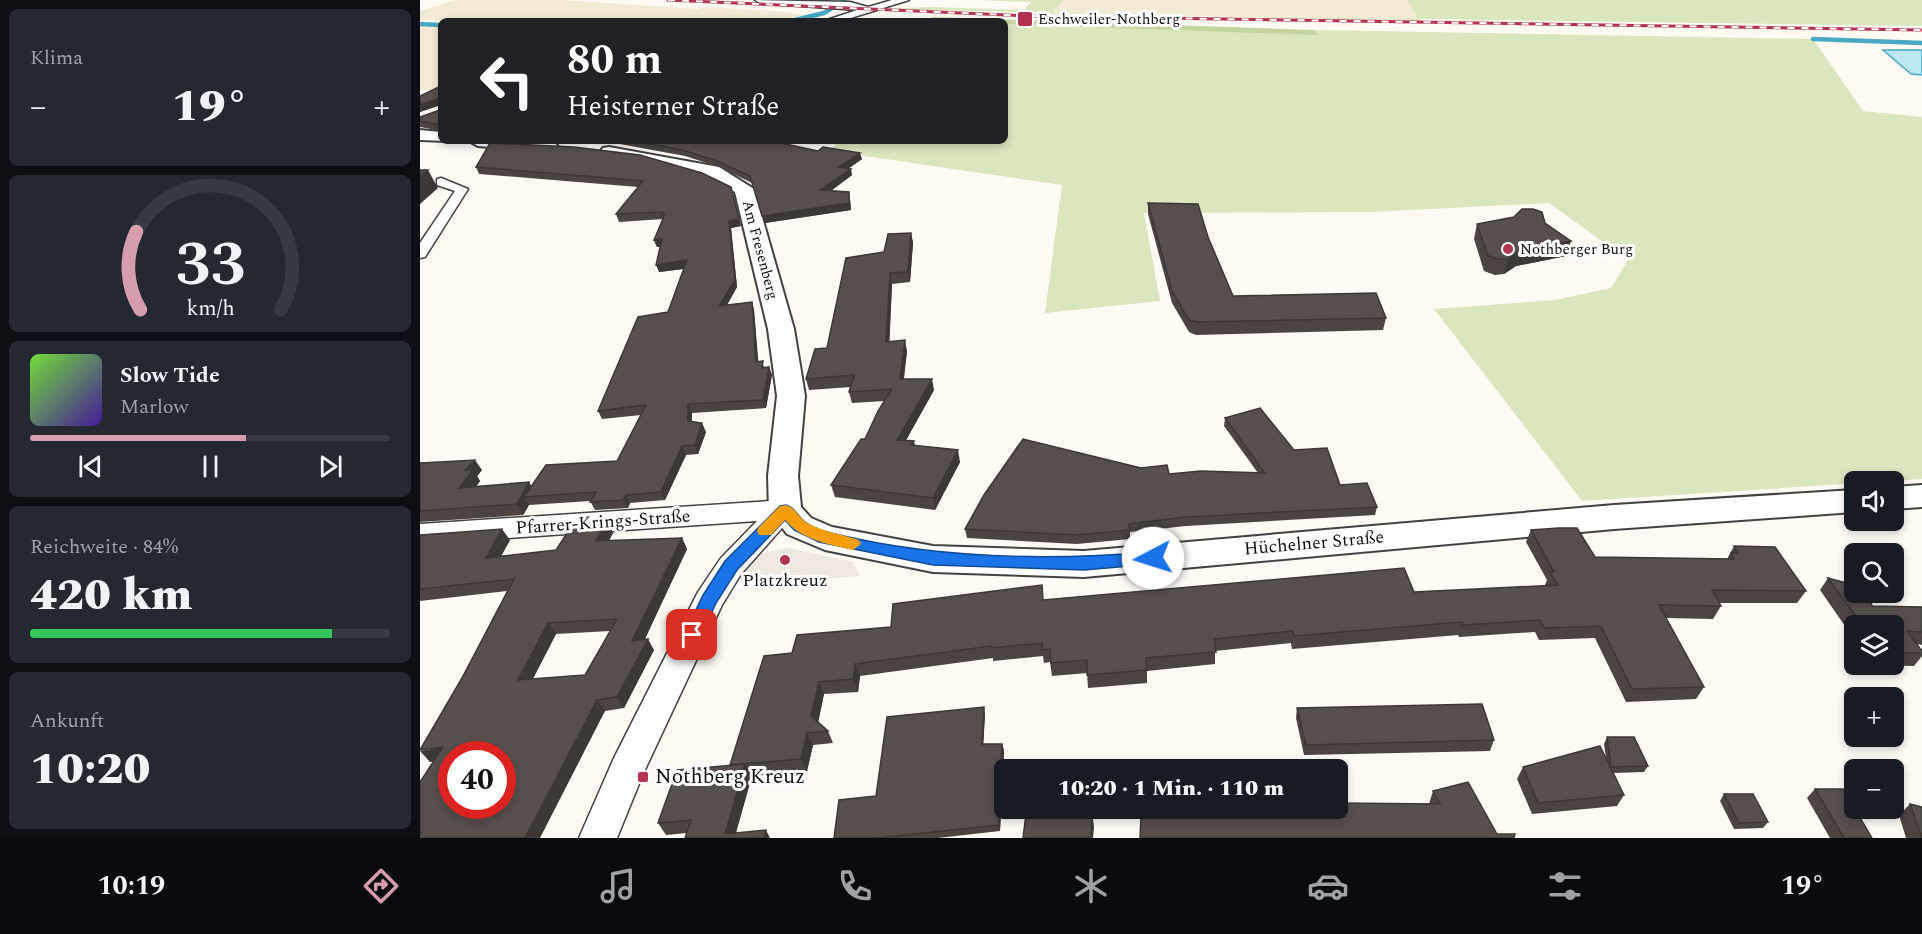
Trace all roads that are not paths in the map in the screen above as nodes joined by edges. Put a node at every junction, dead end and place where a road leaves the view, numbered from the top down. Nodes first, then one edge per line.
1 (760, 0) edge
2 (899, 2) edge
3 (858, 7) junction
4 (844, 18) edge
5 (420, 135) edge
6 (438, 138) edge
7 (516, 144) edge
8 (441, 182) dead end
9 (420, 254) edge
10 (1922, 496) edge
11 (1904, 497) edge
12 (1844, 502) edge
13 (786, 510) junction
14 (420, 534) edge
15 (598, 838) edge

1 - 3 street
2 - 3 street
3 - 4 street
5 - 6 street
7 - 13 street, Am Fresenberg
8 - 9 street
10 - 11 street
12 - 13 street, Hüchelner Straße
13 - 14 street, Pfarrer-Krings-Straße
13 - 15 street

